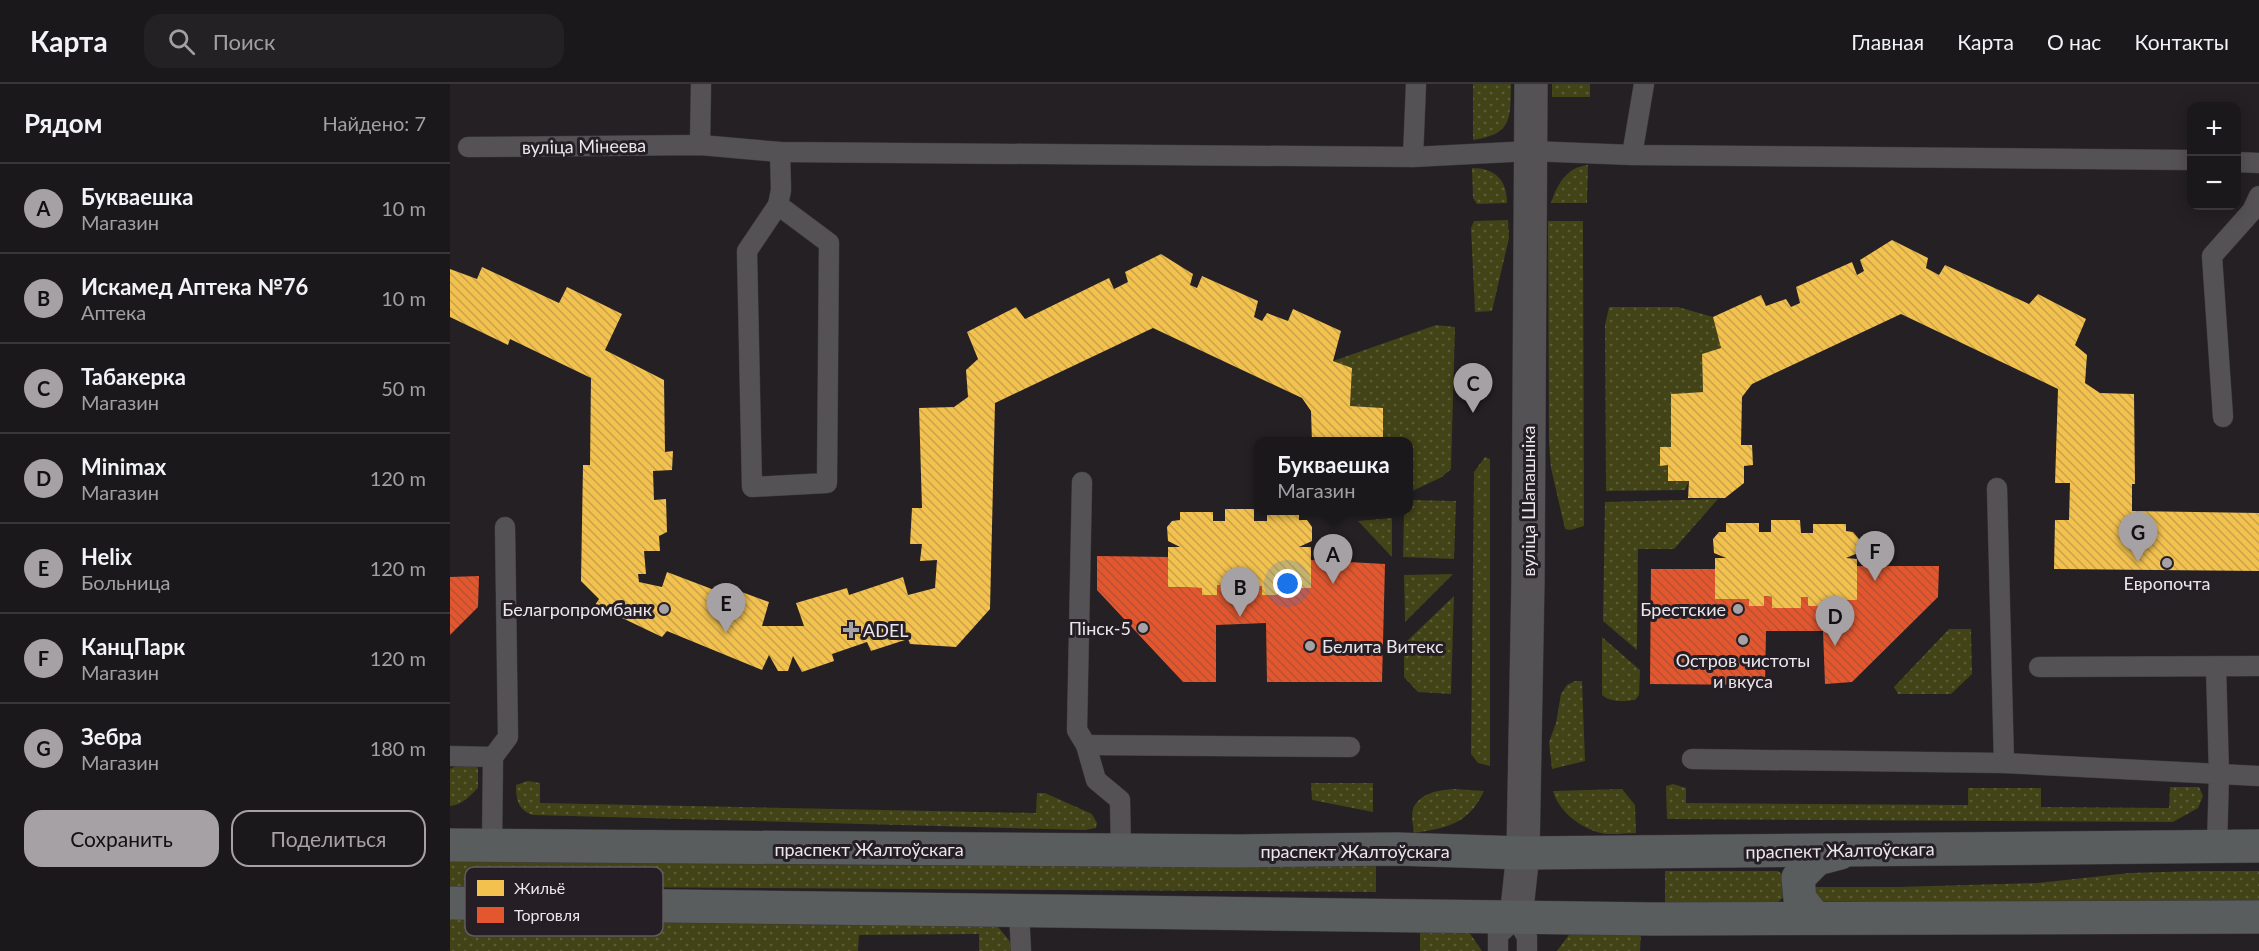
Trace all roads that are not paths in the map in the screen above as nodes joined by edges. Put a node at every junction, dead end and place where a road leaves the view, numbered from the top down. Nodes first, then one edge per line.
1 (701, 84) edge
2 (1416, 84) edge
3 (1531, 84) edge
4 (1644, 84) edge
5 (700, 145) junction
6 (468, 147) dead end
7 (1530, 151) junction
8 (780, 152) junction
9 (1632, 155) junction
10 (1413, 157) junction
11 (2187, 160) edge
12 (2241, 162) edge
13 (2259, 163) edge
14 (778, 205) junction
15 (2257, 206) edge
16 (2223, 417) dead end
17 (1082, 482) dead end
18 (1997, 488) dead end
19 (505, 527) dead end
20 (2259, 666) edge
21 (2039, 667) dead end
22 (2216, 667) junction
23 (1086, 745) junction
24 (1350, 747) dead end
25 (450, 756) edge
26 (493, 757) junction
27 (1692, 759) dead end
28 (2004, 763) junction
29 (2219, 774) junction
30 (2259, 776) edge
31 (450, 845) edge
32 (2217, 846) junction
33 (2259, 846) edge
34 (492, 847) junction
35 (1120, 850) junction
36 (1854, 850) junction
37 (1523, 853) junction
38 (450, 903) edge
39 (465, 903) edge
40 (663, 906) edge
41 (1019, 911) junction
42 (2259, 917) edge
43 (1515, 918) junction
44 (1815, 918) junction
45 (1021, 951) edge
46 (1498, 951) edge
47 (1527, 951) edge

1 - 5 lane
2 - 10 lane
3 - 7 street, вуліца Шапашніка
4 - 9 lane
5 - 6 lane, вуліца Мінеева
5 - 8 lane, вуліца Мінеева
7 - 9 lane, вуліца Мінеева
7 - 10 lane, вуліца Мінеева
7 - 37 street, вуліца Шапашніка
8 - 10 lane, вуліца Мінеева
8 - 14 lane
9 - 11 lane, вуліца Мінеева
12 - 13 lane
14 - 14 lane
15 - 16 lane
17 - 23 lane
18 - 28 lane
19 - 26 lane
20 - 22 lane
21 - 22 lane
22 - 29 lane
23 - 24 lane
23 - 35 lane
25 - 26 lane
26 - 34 lane
27 - 28 lane
28 - 29 lane
29 - 30 lane
29 - 32 lane
31 - 34 main road, праспект Жалтоўскага
32 - 33 main road, праспект Жалтоўскага
32 - 36 main road, праспект Жалтоўскага
34 - 35 main road, праспект Жалтоўскага
35 - 37 main road, праспект Жалтоўскага
36 - 37 main road, праспект Жалтоўскага
36 - 44 main road
37 - 43 street, вуліца Шапашніка
38 - 39 main road
40 - 41 main road
41 - 43 main road
41 - 45 lane
42 - 44 main road
43 - 44 main road
43 - 46 lane
43 - 47 lane

